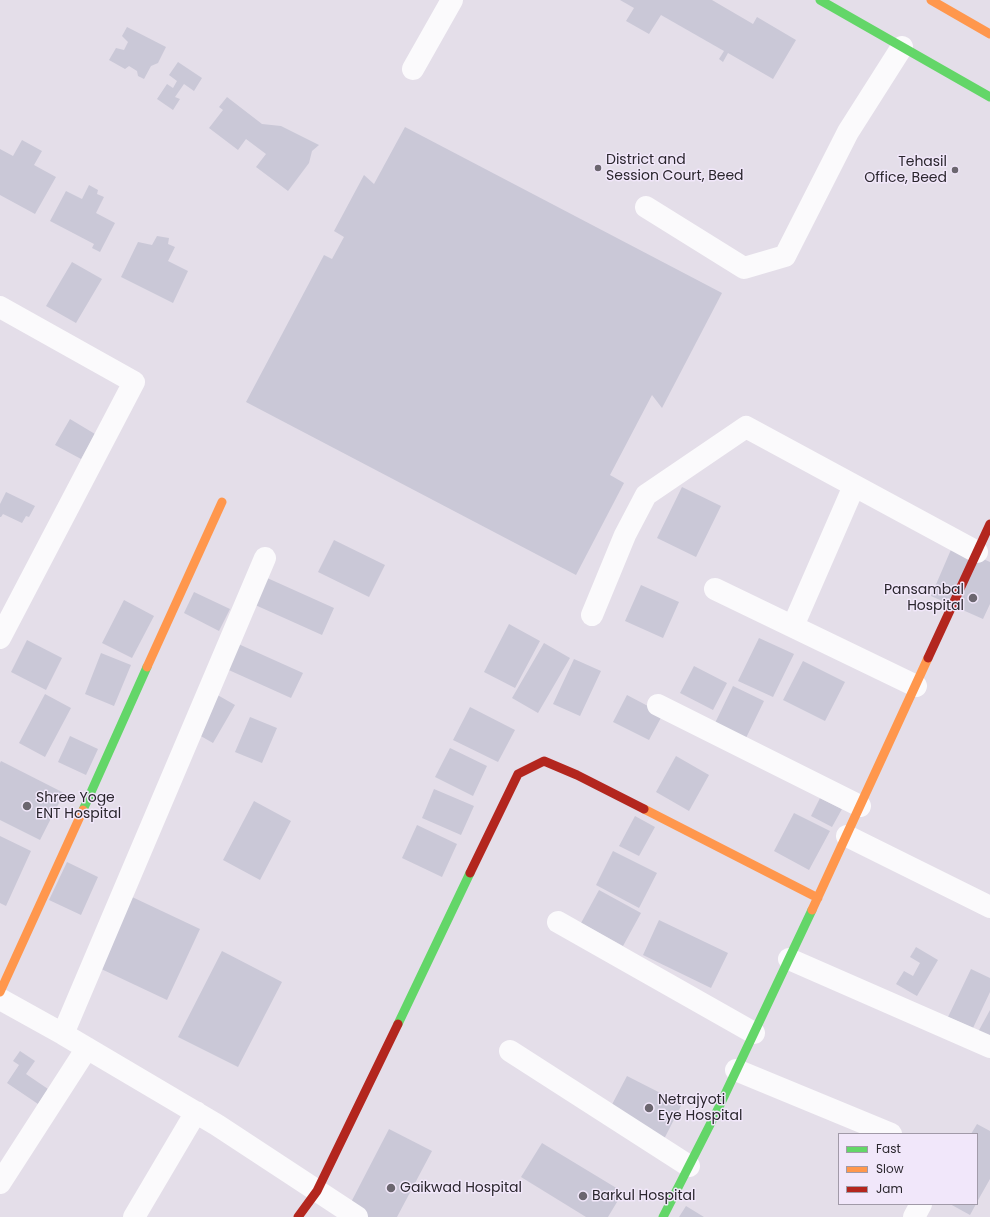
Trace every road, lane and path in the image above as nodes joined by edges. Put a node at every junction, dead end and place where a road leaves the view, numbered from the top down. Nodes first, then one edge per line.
1 (452, 0) edge
2 (820, 0) edge
3 (931, 0) edge
4 (990, 34) edge
5 (902, 47) junction
6 (414, 69) dead end
7 (990, 97) edge
8 (646, 207) dead end
9 (0, 307) edge
10 (854, 486) junction
11 (222, 502) dead end
12 (990, 524) edge
13 (977, 552) junction
14 (265, 558) dead end
15 (715, 588) dead end
16 (592, 615) dead end
17 (793, 626) junction
18 (0, 638) edge
19 (916, 686) junction
20 (658, 705) dead end
21 (860, 806) junction
22 (847, 836) junction
23 (818, 898) junction
24 (990, 907) edge
25 (558, 922) dead end
26 (790, 959) junction
27 (0, 992) edge
28 (0, 999) edge
29 (754, 1033) junction
30 (63, 1034) junction
31 (990, 1047) edge
32 (87, 1048) junction
33 (510, 1051) dead end
34 (736, 1070) junction
35 (196, 1112) junction
36 (889, 1133) edge
37 (689, 1166) junction
38 (0, 1183) edge
39 (317, 1191) junction
40 (920, 1205) edge
41 (134, 1217) edge
42 (298, 1217) edge
43 (356, 1217) edge
44 (662, 1217) edge
45 (914, 1217) edge

1 - 6 street
2 - 5 main road
3 - 4 main road
5 - 7 main road
5 - 8 street
9 - 18 street
10 - 13 street
10 - 16 street
10 - 17 street
11 - 27 main road
12 - 13 main road
13 - 19 main road
14 - 30 street
15 - 17 street
17 - 19 street
19 - 21 main road
20 - 21 street
21 - 22 main road
22 - 23 main road
22 - 24 street
23 - 26 main road
23 - 39 main road
25 - 29 street
26 - 29 main road
26 - 31 street
28 - 30 street
29 - 34 main road
30 - 32 street
32 - 35 street
32 - 38 street
33 - 37 street
34 - 36 street
34 - 37 main road
35 - 39 street
35 - 41 street
37 - 44 main road
39 - 42 main road
39 - 43 street
40 - 45 street

